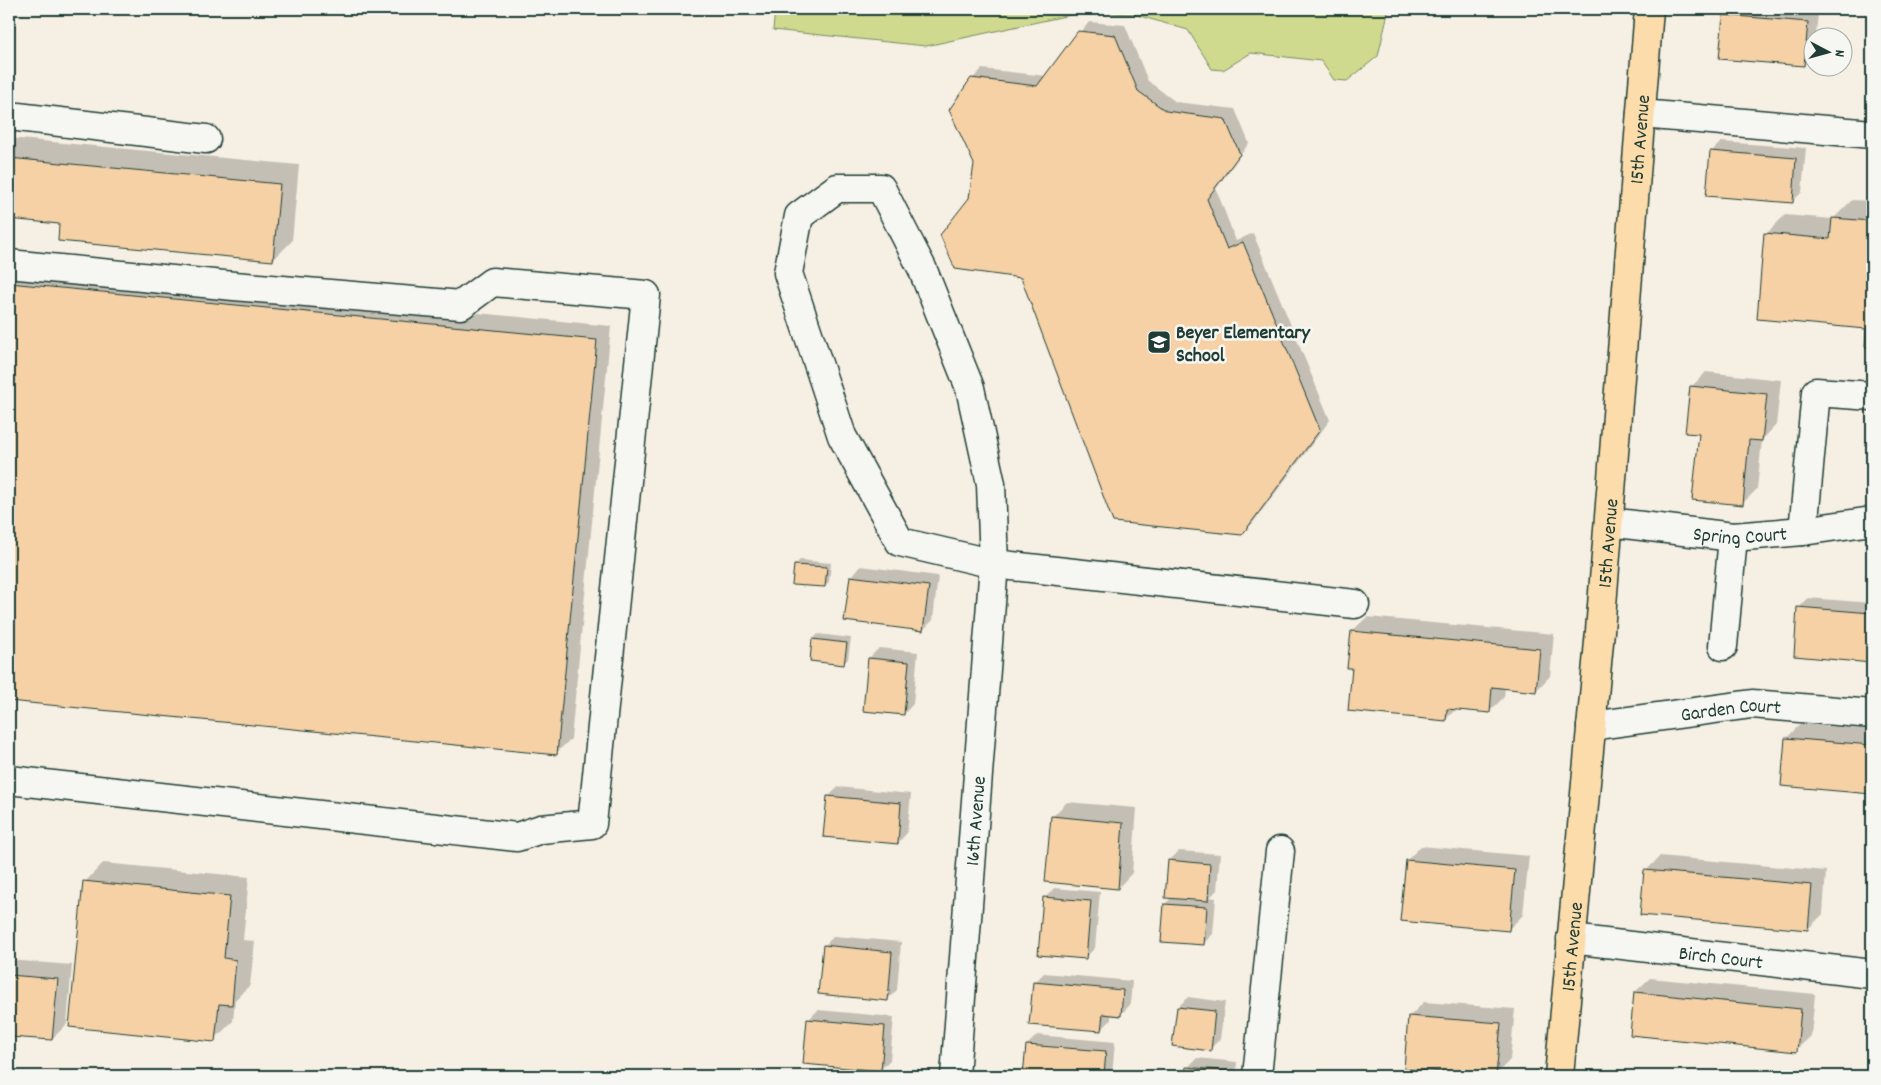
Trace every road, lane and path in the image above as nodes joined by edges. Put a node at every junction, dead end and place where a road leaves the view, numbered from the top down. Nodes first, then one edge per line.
1 (1649, 9) edge
2 (1641, 114) junction
3 (9, 116) edge
4 (1872, 134) edge
5 (206, 139) dead end
6 (9, 264) edge
7 (1872, 396) edge
8 (1872, 521) edge
9 (1609, 522) junction
10 (1803, 531) junction
11 (1733, 537) junction
12 (994, 564) junction
13 (1355, 604) dead end
14 (1723, 646) dead end
15 (1872, 714) edge
16 (1591, 726) junction
17 (9, 780) edge
18 (1280, 851) dead end
19 (1571, 939) junction
20 (1872, 974) edge
21 (955, 1076) edge
22 (1257, 1076) edge
23 (1559, 1076) edge

1 - 2 main road, 15th Avenue
2 - 4 street
2 - 9 main road, 15th Avenue
3 - 5 street
6 - 17 street
7 - 10 street
8 - 10 street, Spring Court
9 - 11 street, Spring Court
9 - 16 main road, 15th Avenue
10 - 11 street, Spring Court
11 - 14 street
12 - 12 street, 16th Avenue
12 - 13 street
12 - 21 street, 16th Avenue
15 - 16 street, Garden Court
16 - 19 main road, 15th Avenue
18 - 22 street
19 - 20 street, Birch Court
19 - 23 main road, 15th Avenue

